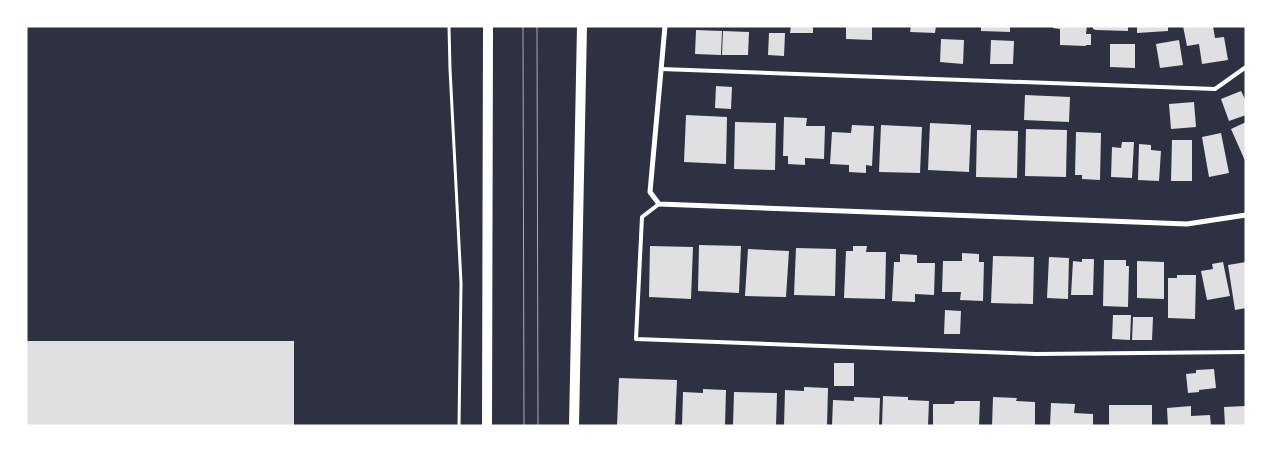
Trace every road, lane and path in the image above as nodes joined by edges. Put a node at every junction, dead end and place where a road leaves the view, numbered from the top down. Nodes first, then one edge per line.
1 (449, 26) edge
2 (488, 26) edge
3 (582, 26) edge
4 (665, 26) edge
5 (1246, 67) edge
6 (661, 70) junction
7 (659, 204) junction
8 (1246, 215) edge
9 (1246, 352) edge
10 (459, 426) edge
11 (487, 426) edge
12 (574, 426) edge

1 - 10 path
2 - 11 main road
3 - 12 main road
4 - 6 street
5 - 6 lane
6 - 7 street
7 - 8 street
7 - 9 lane

